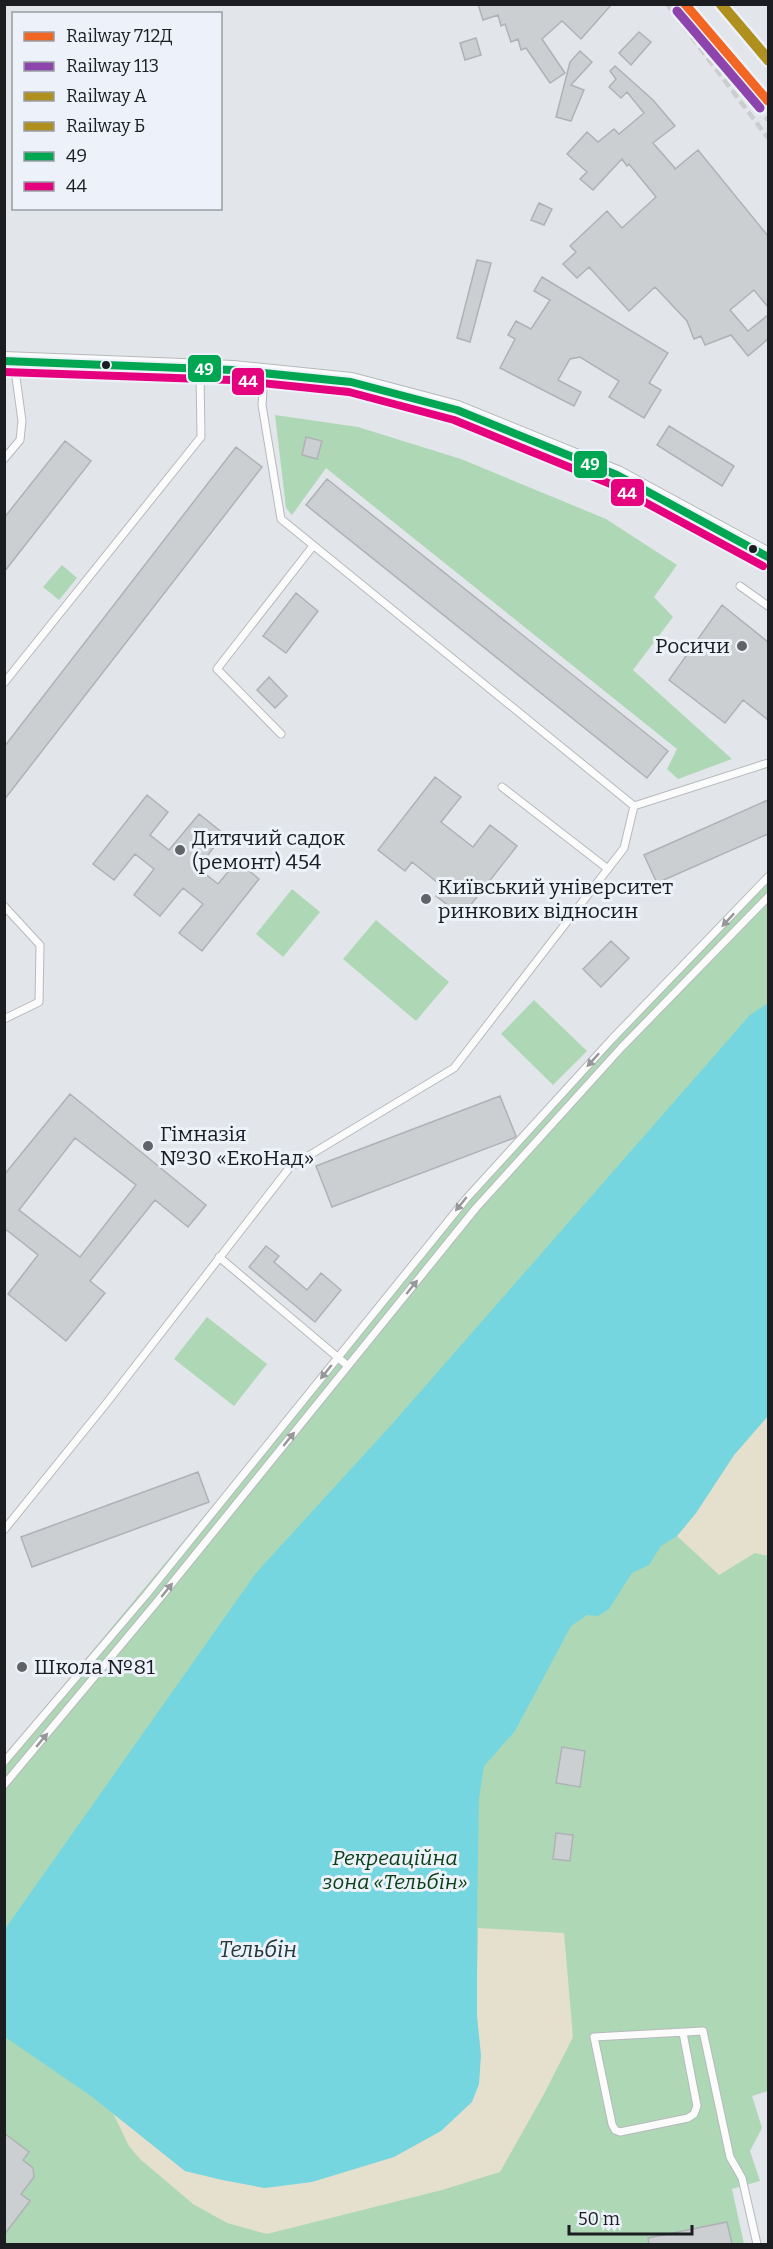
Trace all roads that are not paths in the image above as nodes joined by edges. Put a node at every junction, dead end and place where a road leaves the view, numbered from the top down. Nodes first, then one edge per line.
1 (9, 361) edge
2 (200, 369) junction
3 (264, 373) junction
4 (4, 459) edge
5 (313, 546) junction
6 (768, 557) edge
7 (740, 586) dead end
8 (768, 606) edge
9 (4, 683) edge
10 (281, 734) dead end
11 (768, 763) edge
12 (502, 787) dead end
13 (634, 806) junction
14 (608, 869) junction
15 (768, 877) edge
16 (768, 897) edge
17 (4, 906) edge
18 (4, 1020) edge
19 (219, 1257) junction
20 (338, 1358) junction
21 (348, 1366) junction
22 (4, 1530) edge
23 (4, 1762) edge
24 (4, 1785) edge
25 (683, 2033) junction
26 (757, 2244) edge

1 - 2 street
1 - 4 lane
2 - 3 street
2 - 9 lane
3 - 5 lane
3 - 6 street
5 - 10 lane
5 - 13 lane
7 - 8 lane
11 - 13 lane
12 - 14 lane
13 - 14 lane
14 - 19 lane
15 -> 20 lane
21 -> 16 lane
17 - 18 lane
19 - 20 lane
19 - 22 lane
20 - 21 lane
20 -> 23 lane
24 -> 21 lane
25 - 25 lane
25 - 26 lane

